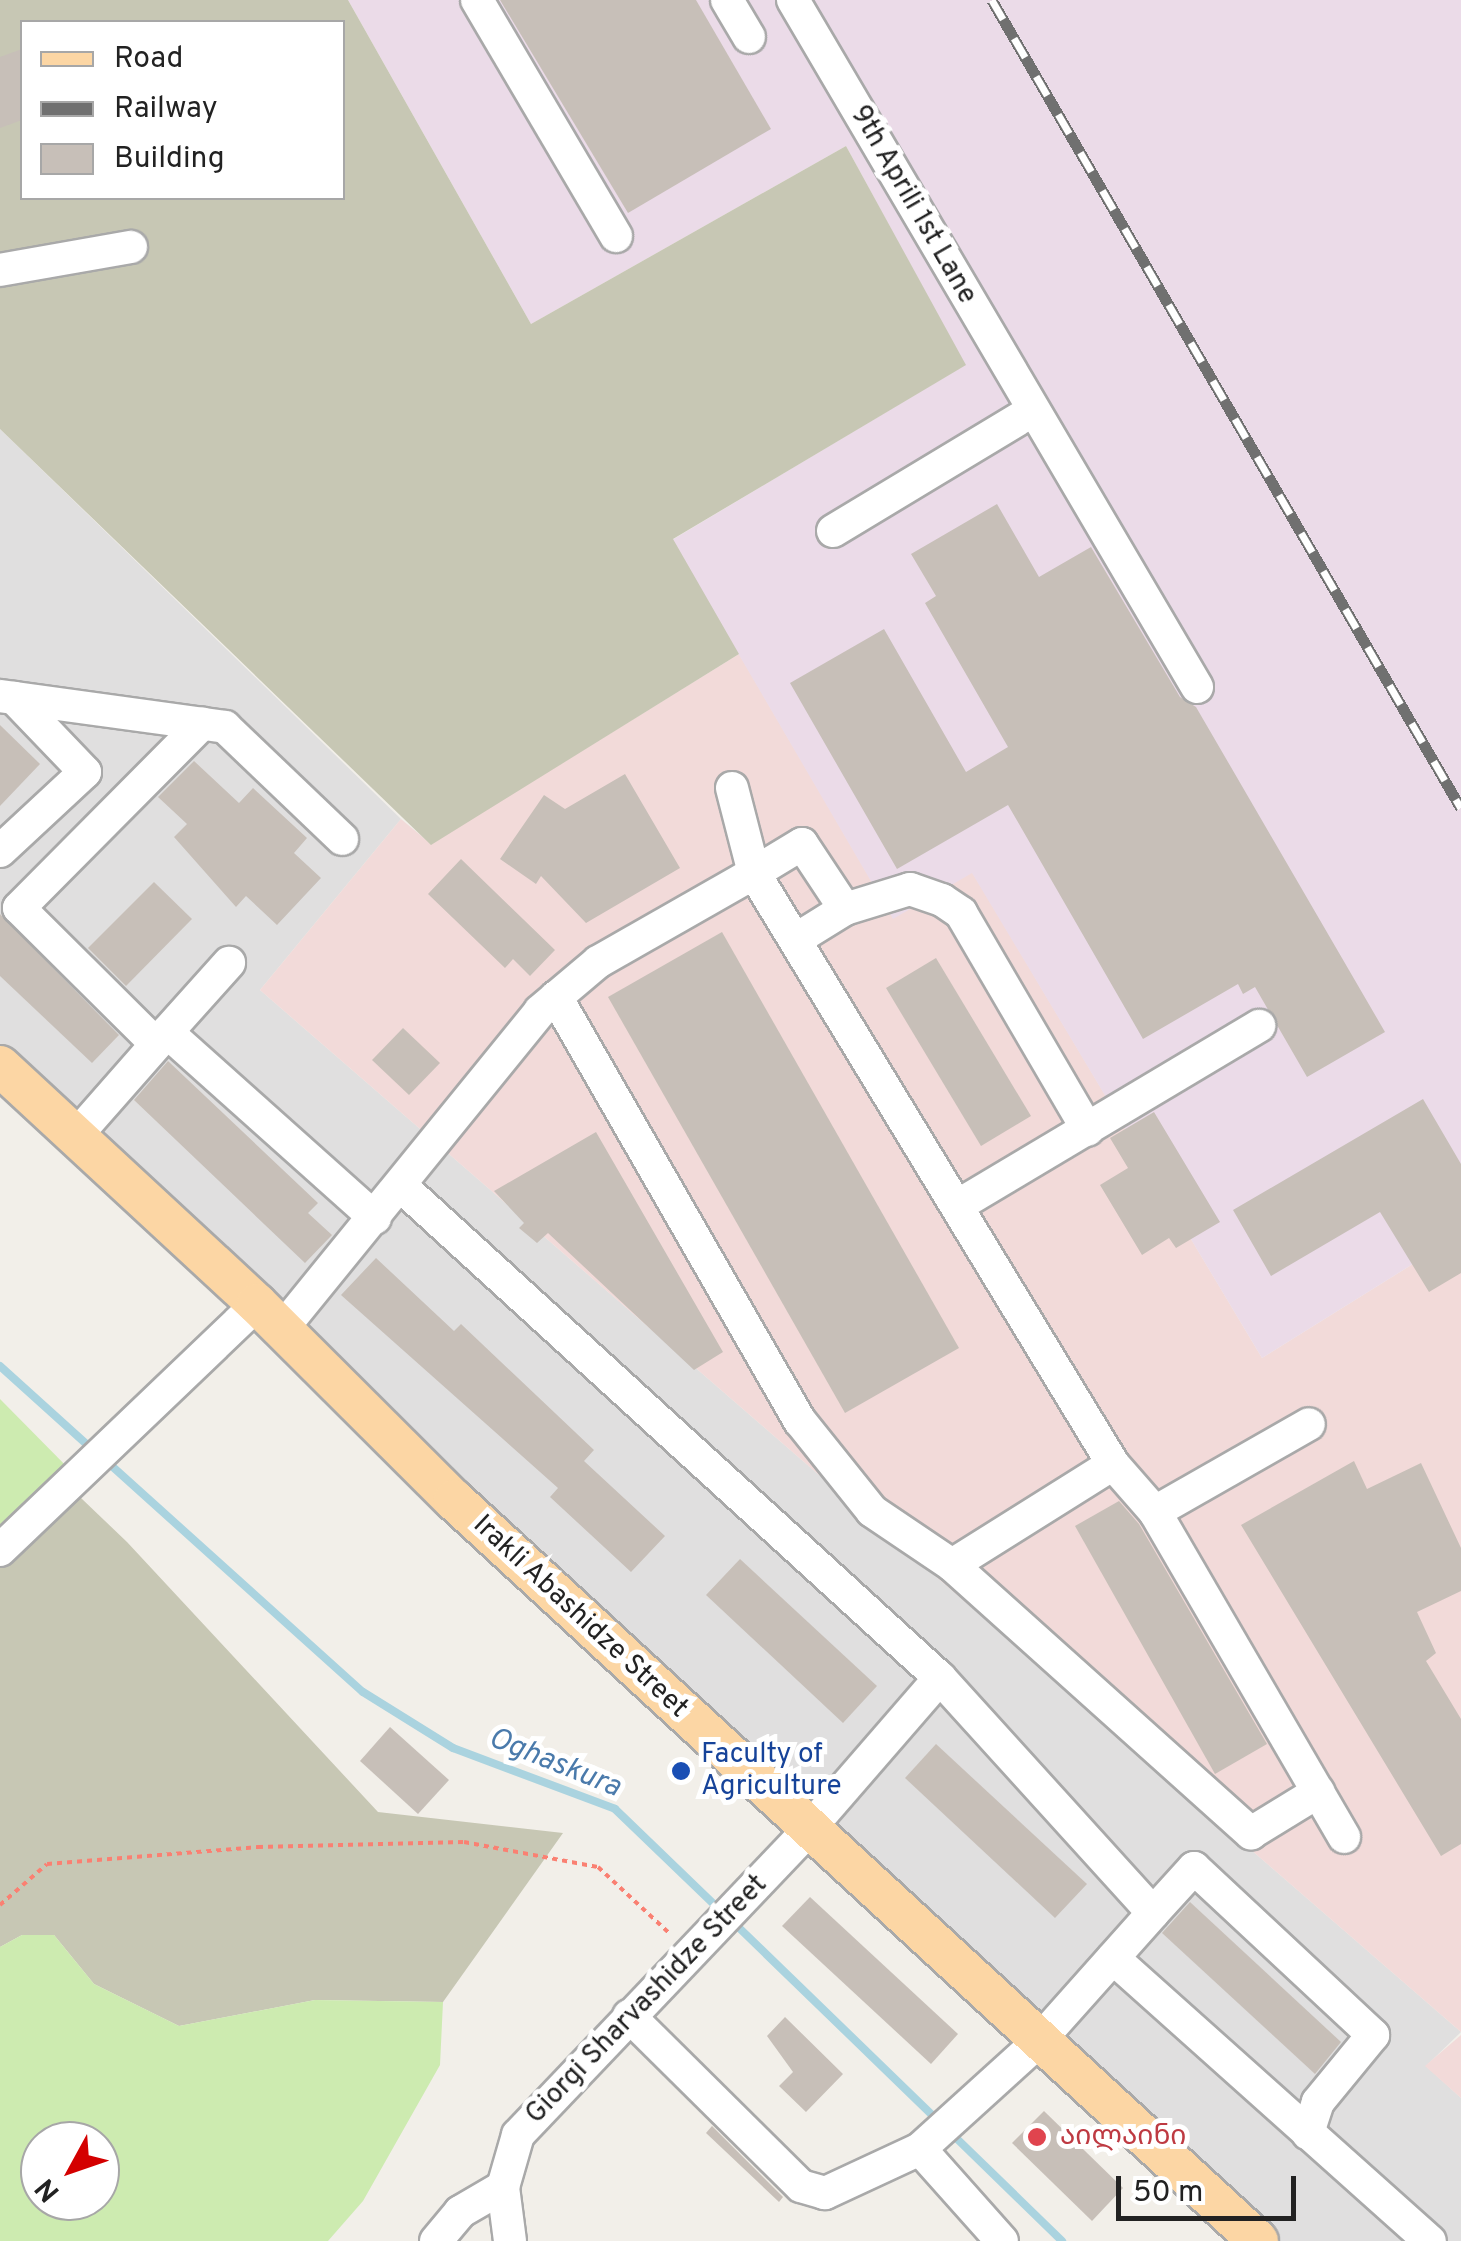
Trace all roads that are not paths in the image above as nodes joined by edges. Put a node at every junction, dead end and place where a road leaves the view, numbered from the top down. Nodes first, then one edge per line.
1 (478, 0) edge
2 (727, 0) edge
3 (793, 0) edge
4 (749, 37) dead end
5 (616, 236) dead end
6 (132, 246) dead end
7 (0, 270) edge
8 (1032, 410) junction
9 (833, 531) dead end
10 (1197, 687) dead end
11 (7, 696) edge
12 (202, 724) junction
13 (732, 788) dead end
14 (342, 839) dead end
15 (0, 851) edge
16 (754, 873) junction
17 (846, 909) junction
18 (795, 940) junction
19 (230, 963) dead end
20 (556, 998) junction
21 (1259, 1026) dead end
22 (162, 1038) junction
23 (0, 1066) edge
24 (1088, 1130) junction
25 (74, 1138) junction
26 (401, 1186) junction
27 (957, 1206) junction
28 (375, 1218) junction
29 (270, 1317) junction
30 (1310, 1424) dead end
31 (1113, 1464) junction
32 (1155, 1512) junction
33 (0, 1550) edge
34 (952, 1564) junction
35 (940, 1678) junction
36 (1318, 1792) junction
37 (810, 1829) junction
38 (1344, 1837) dead end
39 (1152, 1913) junction
40 (1113, 1958) junction
41 (629, 2016) junction
42 (1038, 2040) junction
43 (1308, 2133) junction
44 (920, 2149) junction
45 (503, 2187) junction
46 (436, 2241) edge
47 (510, 2241) edge
48 (1002, 2241) edge
49 (1258, 2241) edge
50 (1430, 2241) edge

1 - 5 street
2 - 4 street
3 - 8 street, 9th Aprili 1st Lane
6 - 7 street
8 - 9 street
8 - 10 street, 9th Aprili 1st Lane
11 - 12 street
11 - 15 street
12 - 14 street
12 - 22 street
13 - 16 street
16 - 17 street
16 - 18 street
16 - 20 street
17 - 18 street
17 - 24 street
18 - 27 street
19 - 22 street
20 - 26 street
20 - 34 street
21 - 24 street
22 - 25 street
22 - 28 street
23 - 25 main road, Irakli Abashidze Street
24 - 27 street
25 - 29 main road, Irakli Abashidze Street
26 - 28 street
26 - 35 street
27 - 31 street
28 - 29 street
29 - 33 street
29 - 37 main road, Irakli Abashidze Street
30 - 32 street
31 - 32 street
31 - 34 street
32 - 36 street
34 - 36 street
35 - 37 street, Giorgi Sharvashidze Street
35 - 39 street
36 - 38 street
37 - 41 street, Giorgi Sharvashidze Street
37 - 42 main road, Irakli Abashidze Street
39 - 40 street
39 - 43 street
40 - 42 street
40 - 43 street
41 - 44 street
41 - 45 street, Giorgi Sharvashidze Street
42 - 44 street
42 - 49 main road, Irakli Abashidze Street
43 - 50 street
44 - 48 street
45 - 46 street
45 - 47 street, Giorgi Sharvashidze Street

